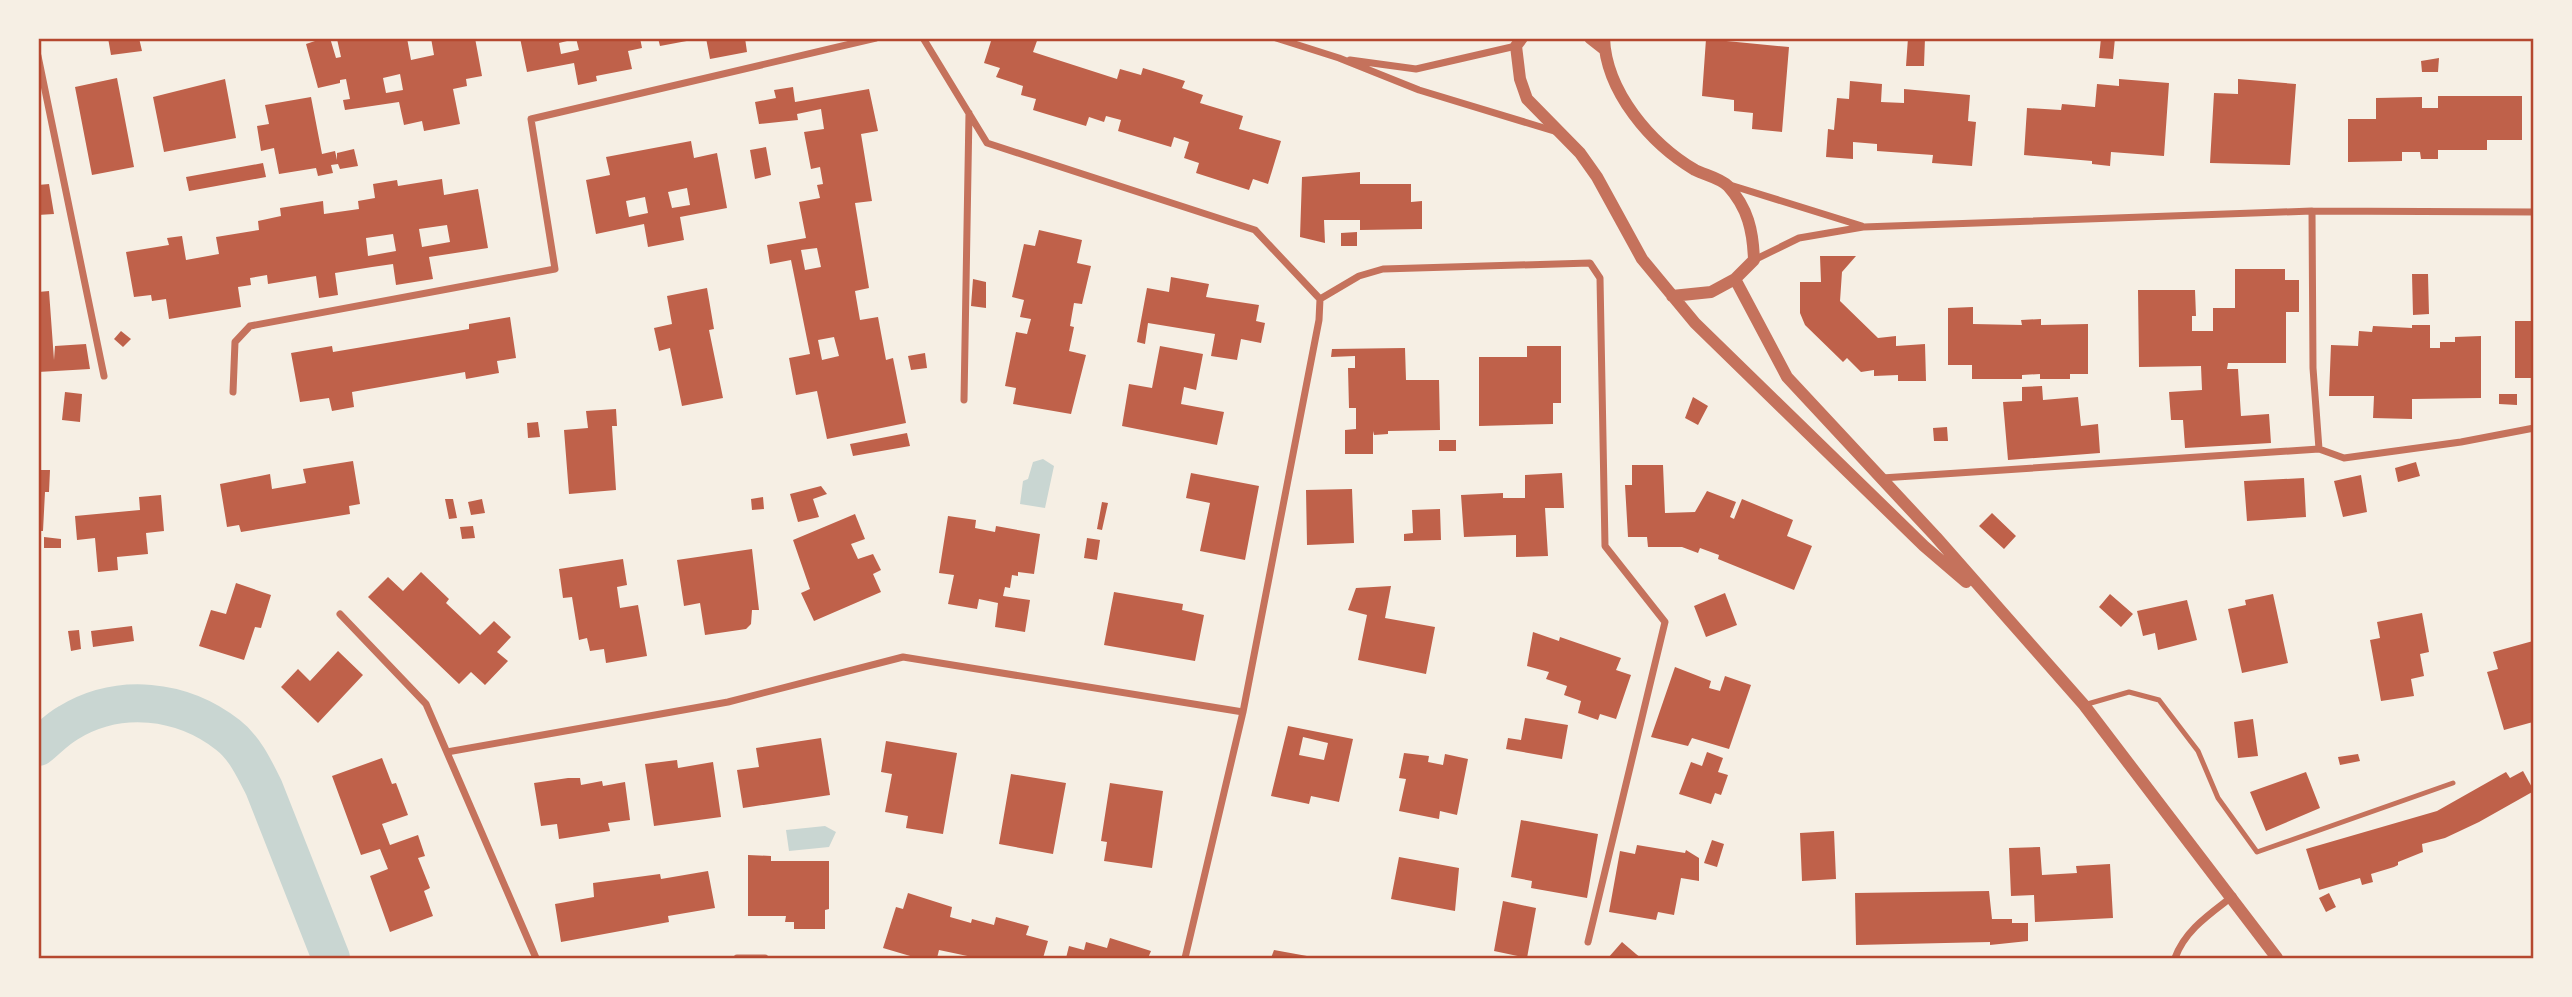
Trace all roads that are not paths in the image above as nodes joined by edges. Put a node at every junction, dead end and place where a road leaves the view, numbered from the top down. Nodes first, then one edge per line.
1 (876, 38) edge
2 (923, 38) edge
3 (1276, 38) edge
4 (1590, 38) edge
5 (1519, 42) edge
6 (1604, 44) edge
7 (38, 56) edge
8 (1339, 58) junction
9 (969, 113) junction
10 (1558, 132) junction
11 (1726, 184) junction
12 (2312, 211) junction
13 (2533, 212) edge
14 (1863, 226) junction
15 (1755, 260) junction
16 (1735, 279) junction
17 (1672, 296) junction
18 (1320, 299) junction
19 (104, 376) dead end
20 (233, 393) dead end
21 (964, 400) dead end
22 (2533, 428) edge
23 (2319, 449) junction
24 (1882, 478) junction
25 (1996, 607) junction
26 (340, 614) dead end
27 (2084, 705) junction
28 (1243, 712) junction
29 (447, 751) junction
30 (2453, 783) dead end
31 (2233, 896) junction
32 (1588, 942) dead end
33 (536, 958) edge
34 (737, 958) edge
35 (765, 958) edge
36 (1185, 958) edge
37 (2175, 958) edge
38 (2277, 958) edge

1 - 20 street
2 - 9 street
3 - 8 street
4 - 6 street
5 - 8 street
5 - 10 street
6 - 11 street
7 - 19 street
8 - 10 street
9 - 18 street
9 - 21 street
10 - 17 street
11 - 14 street
11 - 15 street
12 - 13 street
12 - 14 street
12 - 23 street
14 - 15 street
15 - 16 street
16 - 17 street
16 - 24 street
17 - 25 street
18 - 28 street
18 - 32 street
22 - 23 street
23 - 24 street
24 - 25 street
25 - 27 street
26 - 29 street
27 - 30 lane
27 - 31 street
28 - 29 street
28 - 36 street
29 - 33 street
31 - 37 street
31 - 38 street
34 - 35 street

